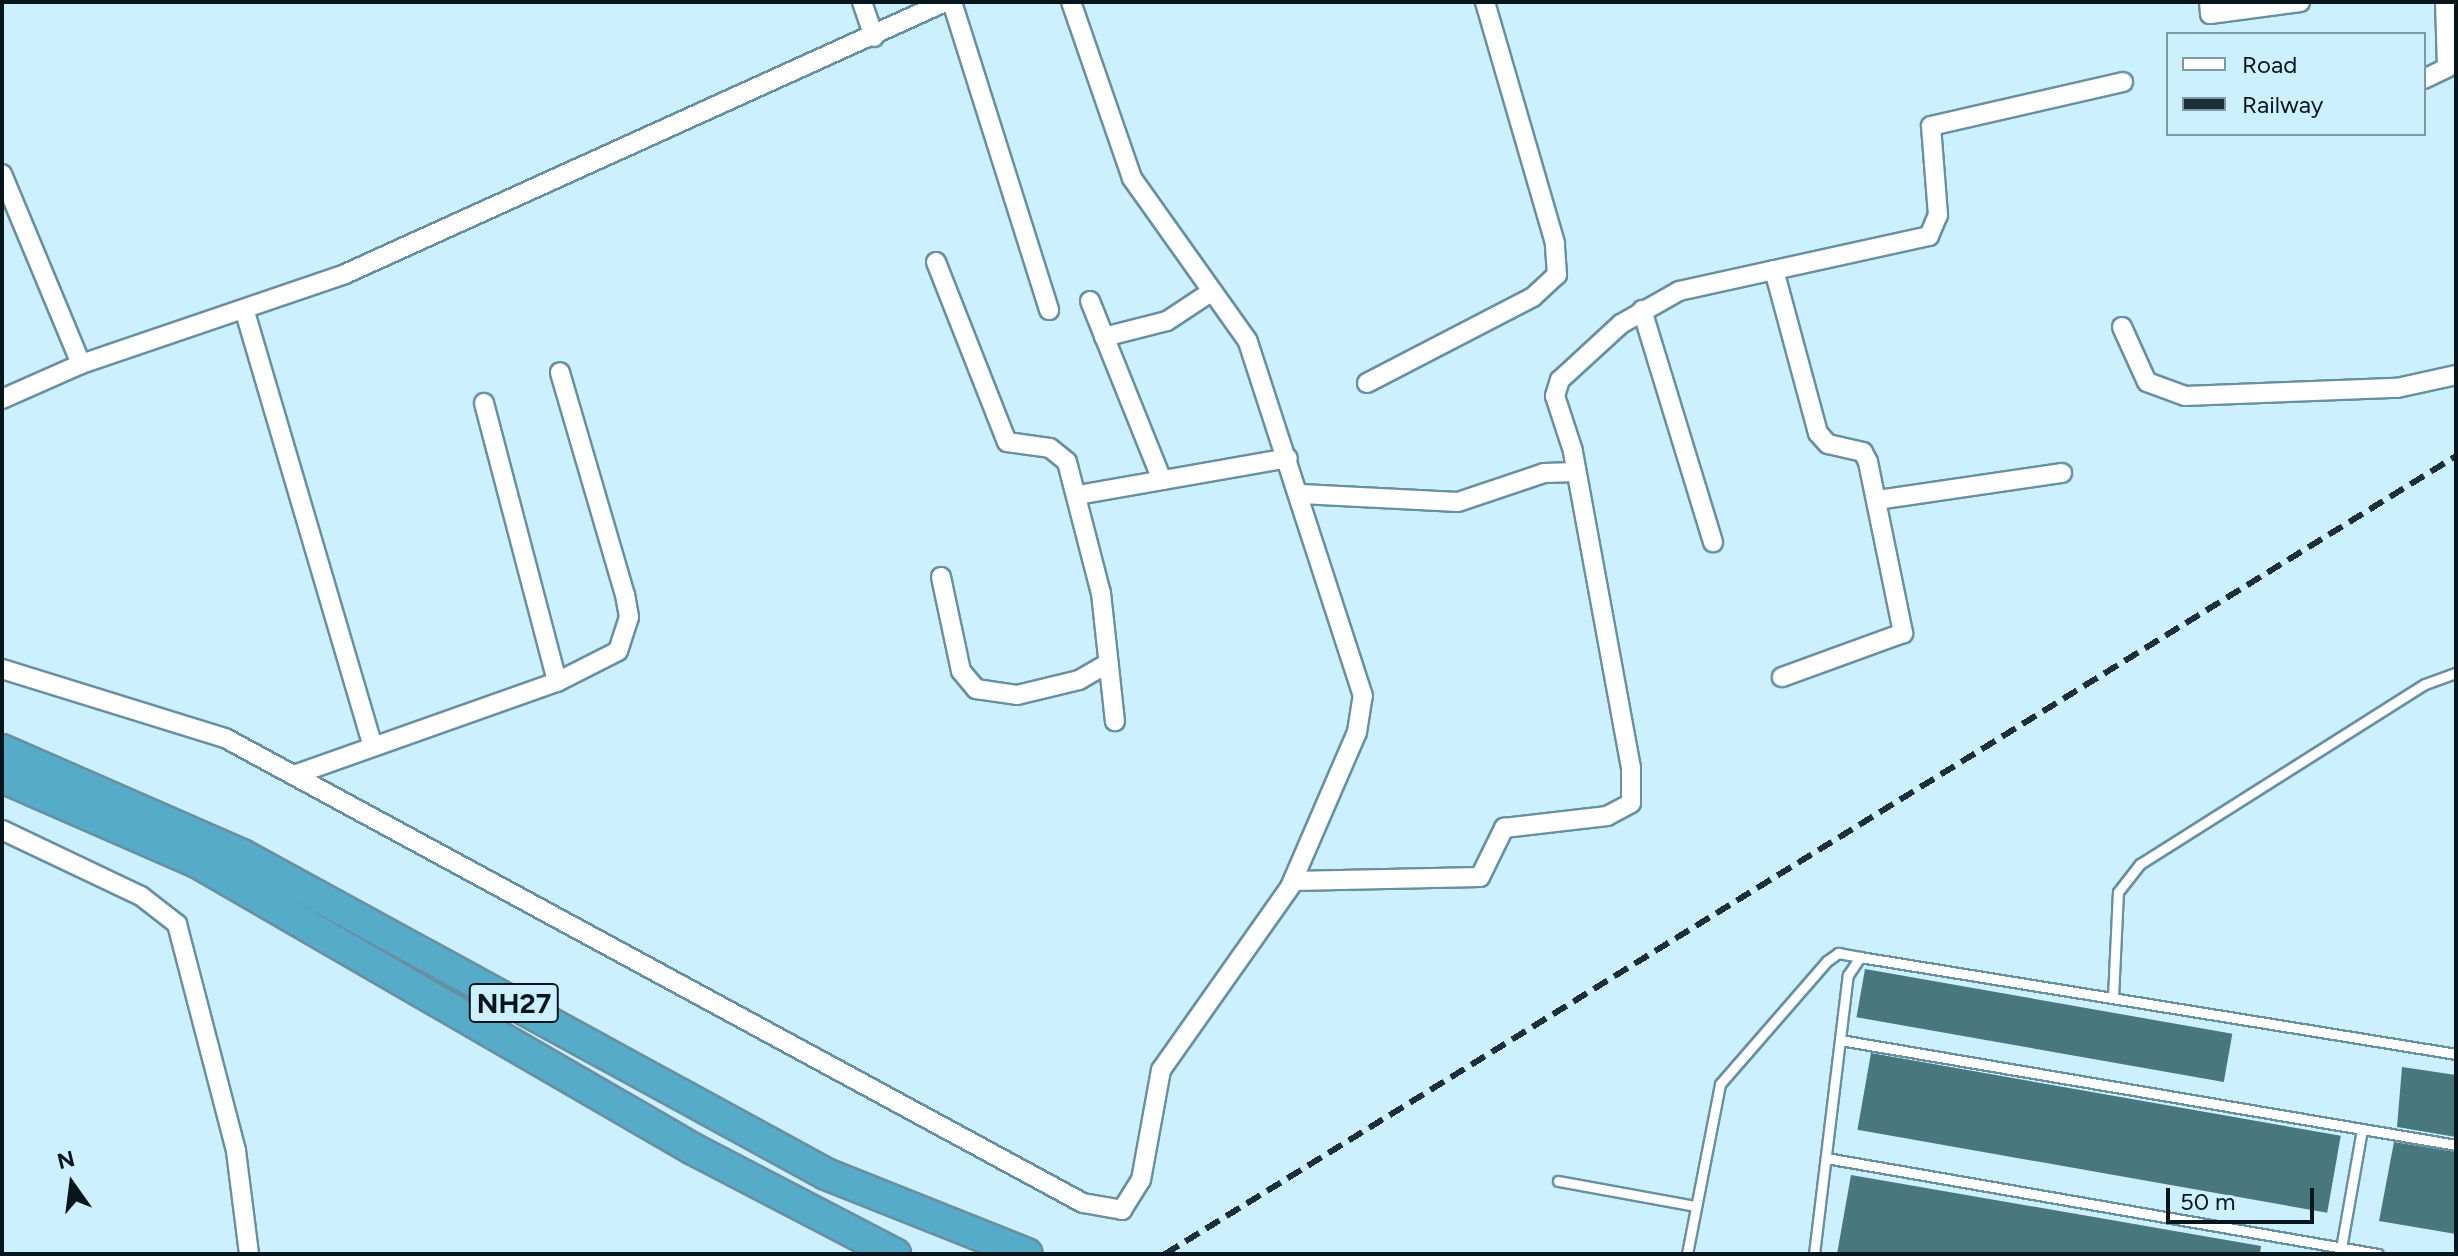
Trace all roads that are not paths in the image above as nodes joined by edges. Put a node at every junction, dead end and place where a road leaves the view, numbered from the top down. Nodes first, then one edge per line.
1 (862, 2) edge
2 (945, 2) edge
3 (952, 2) edge
4 (1071, 2) edge
5 (1485, 2) edge
6 (2209, 2) edge
7 (2300, 2) edge
8 (2445, 2) edge
9 (874, 37) junction
10 (2426, 78) edge
11 (2123, 82) dead end
12 (2, 174) edge
13 (936, 262) dead end
14 (1774, 270) junction
15 (1211, 292) junction
16 (1090, 301) dead end
17 (1049, 310) dead end
18 (1642, 310) junction
19 (245, 312) junction
20 (2122, 327) dead end
21 (1104, 337) junction
22 (81, 364) junction
23 (560, 372) dead end
24 (2456, 375) edge
25 (1367, 383) dead end
26 (2, 399) edge
27 (484, 403) dead end
28 (1288, 458) junction
29 (1576, 472) junction
30 (2062, 473) dead end
31 (1162, 480) junction
32 (1301, 494) junction
33 (1078, 495) junction
34 (1877, 500) junction
35 (1713, 542) dead end
36 (941, 577) dead end
37 (1109, 663) junction
38 (2, 669) edge
39 (2456, 673) edge
40 (1782, 677) dead end
41 (557, 682) junction
42 (1115, 721) dead end
43 (373, 747) junction
44 (2, 750) edge
45 (294, 775) junction
46 (2, 777) edge
47 (2, 830) edge
48 (1293, 881) junction
49 (1860, 957) junction
50 (2113, 997) junction
51 (1840, 1040) junction
52 (2456, 1054) edge
53 (2362, 1129) junction
54 (2456, 1145) edge
55 (1826, 1158) junction
56 (1558, 1181) dead end
57 (1696, 1206) junction
58 (2341, 1251) edge
59 (249, 1254) edge
60 (895, 1254) edge
61 (1027, 1254) edge
62 (1687, 1254) edge
63 (1814, 1254) edge
64 (2378, 1254) edge

1 - 9 street
2 - 9 street
3 - 17 street
4 - 15 street
5 - 25 street
6 - 7 street
8 - 10 street
9 - 19 street
11 - 14 street
12 - 22 street
13 - 33 street
14 - 18 street
14 - 34 street
15 - 21 street
15 - 28 street
16 - 21 street
18 - 29 street
18 - 35 street
19 - 22 street
19 - 43 street
20 - 24 street
21 - 31 street
22 - 26 street
23 - 41 street
27 - 41 street
28 - 31 street
28 - 32 street
29 - 32 street
29 - 48 street
30 - 34 street
31 - 33 street
32 - 48 street
33 - 37 street
34 - 40 street
36 - 37 street
37 - 42 street
38 - 45 street
39 - 50 lane
41 - 43 street
43 - 45 street
44 - 61 highway, NH27
45 - 48 street
46 - 60 highway, NH27
47 - 59 street
49 - 50 lane
49 - 51 lane
49 - 57 lane
50 - 52 lane
51 - 53 lane
51 - 55 lane
53 - 54 lane
53 - 58 lane
55 - 58 lane
55 - 63 lane
56 - 57 lane
57 - 62 lane
58 - 64 lane

